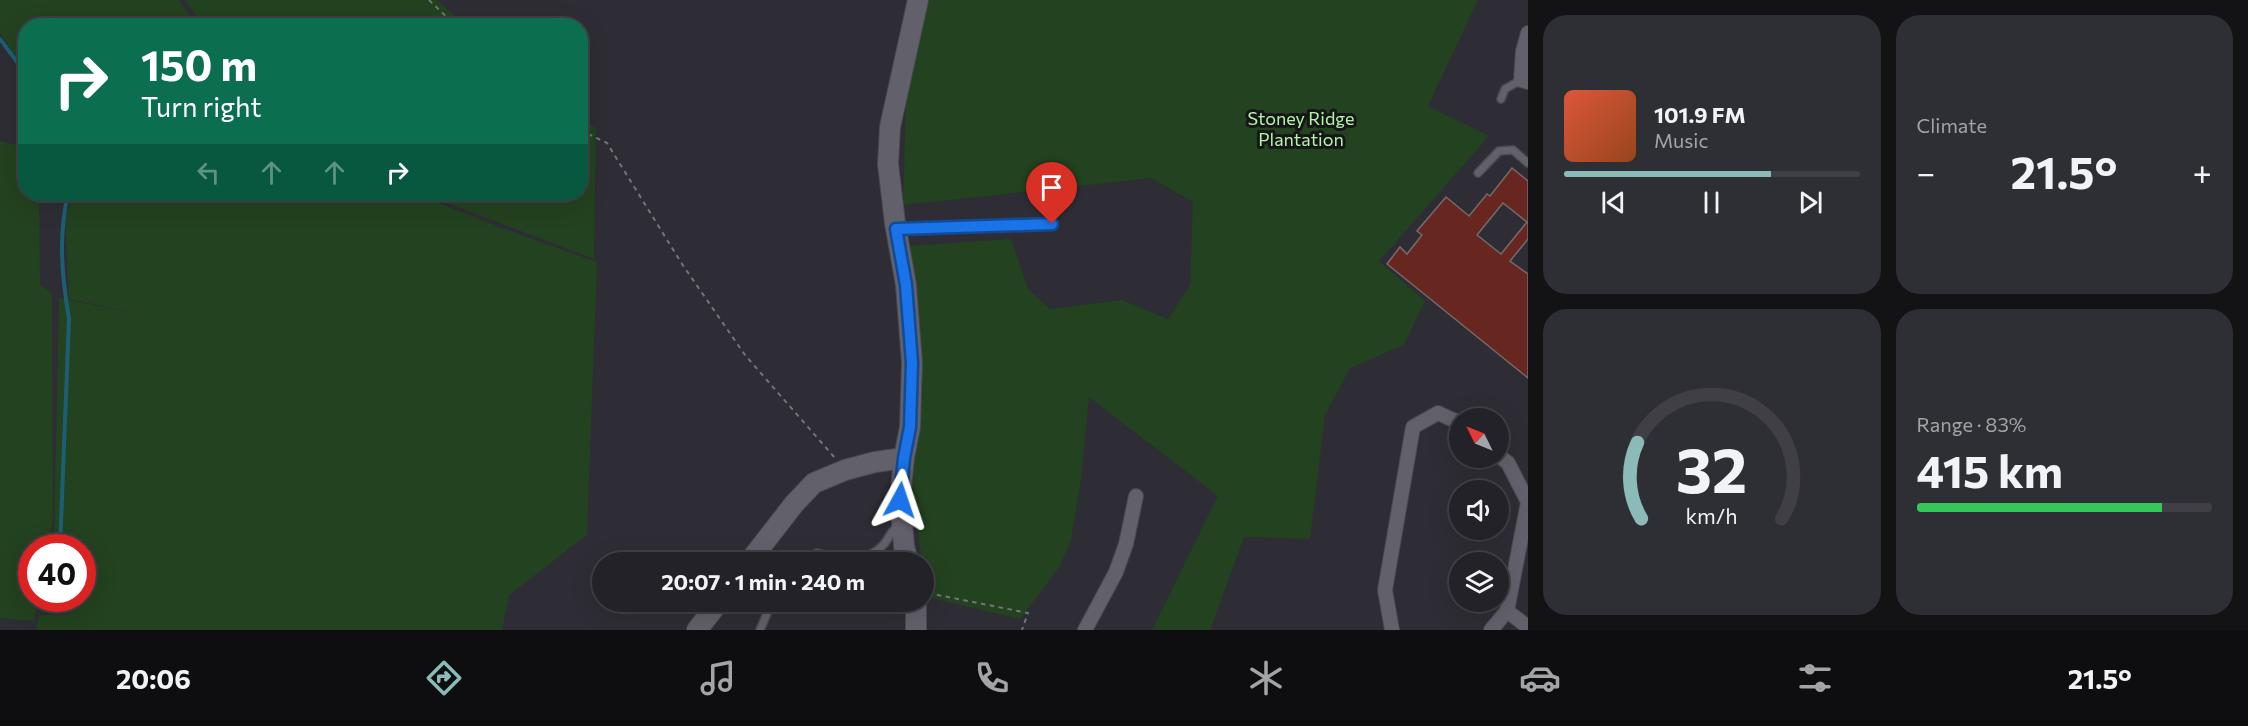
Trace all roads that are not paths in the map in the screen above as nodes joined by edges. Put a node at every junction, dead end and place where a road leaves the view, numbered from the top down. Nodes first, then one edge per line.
1 (918, 0) edge
2 (1528, 33) edge
3 (1524, 81) edge
4 (1502, 99) dead end
5 (1528, 163) edge
6 (1478, 174) dead end
7 (1052, 224) dead end
8 (896, 229) junction
9 (1449, 418) edge
10 (904, 458) junction
11 (1509, 465) edge
12 (1136, 496) dead end
13 (1528, 502) edge
14 (902, 523) junction
15 (757, 552) edge
16 (874, 552) edge
17 (906, 552) edge
18 (1509, 602) edge
19 (711, 612) edge
20 (768, 612) edge
21 (916, 612) edge
22 (1507, 612) joint
23 (1528, 627) edge
24 (697, 630) edge
25 (760, 630) edge
26 (916, 630) edge
27 (1085, 630) edge
28 (1392, 630) edge
29 (1491, 630) edge

1 - 8 street
2 - 3 street
3 - 4 lane
5 - 6 lane
7 - 8 lane
8 - 10 street
9 - 28 street
10 - 14 street
10 - 15 street
11 - 13 street
12 - 27 street
13 - 18 street
14 - 16 lane
14 - 17 street
19 - 24 street
20 - 25 lane
21 - 26 street
22 - 23 street
22 - 29 street

